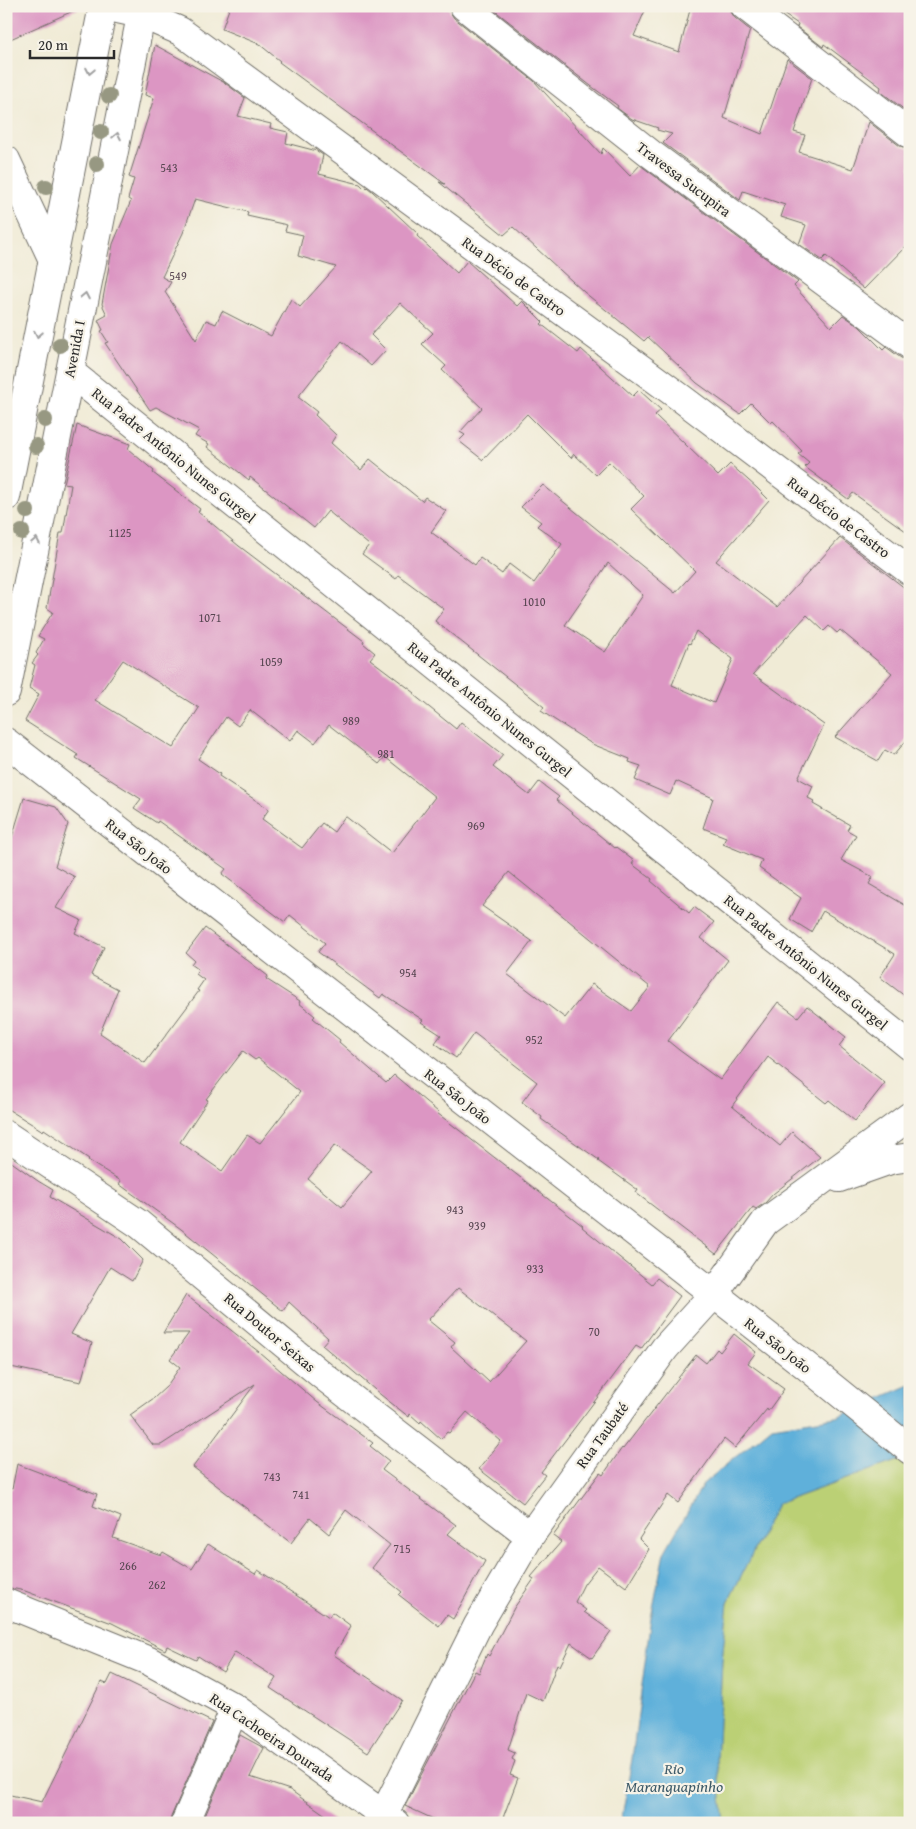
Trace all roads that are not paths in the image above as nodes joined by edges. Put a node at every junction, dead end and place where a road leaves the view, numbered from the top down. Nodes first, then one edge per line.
1 (104, 6) edge
2 (464, 6) edge
3 (746, 6) edge
4 (142, 10) edge
5 (910, 134) edge
6 (6, 160) edge
7 (53, 260) junction
8 (910, 345) edge
9 (70, 372) junction
10 (6, 497) edge
11 (910, 571) edge
12 (18, 577) edge
13 (11, 646) edge
14 (6, 692) edge
15 (6, 742) edge
16 (910, 1046) edge
17 (910, 1116) edge
18 (6, 1135) edge
19 (910, 1157) edge
20 (812, 1188) junction
21 (713, 1295) junction
22 (910, 1450) edge
23 (530, 1536) junction
24 (6, 1603) edge
25 (235, 1708) junction
26 (387, 1820) edge
27 (185, 1823) edge

1 - 4 street, Rua Décio de Castro
1 -> 7 street
2 - 8 street, Travessa Sucupira
3 - 5 street
9 -> 4 street, Avenida I
4 - 11 street, Rua Décio de Castro
6 - 7 street
7 -> 10 street
12 -> 9 street, Avenida I
9 - 16 street, Rua Padre Antônio Nunes Gurgel
12 - 13 street, Avenida I
13 - 14 street, Avenida I
15 - 21 street, Rua São João
17 - 20 street, Rua Taubaté
18 - 23 street, Rua Doutor Seixas
19 - 20 street
20 - 21 street, Rua Taubaté
21 - 22 street, Rua São João
21 - 23 street, Rua Taubaté
23 - 26 street, Rua Taubaté
24 - 25 street, Rua Cachoeira Dourada
25 - 26 street, Rua Cachoeira Dourada
25 - 27 street

